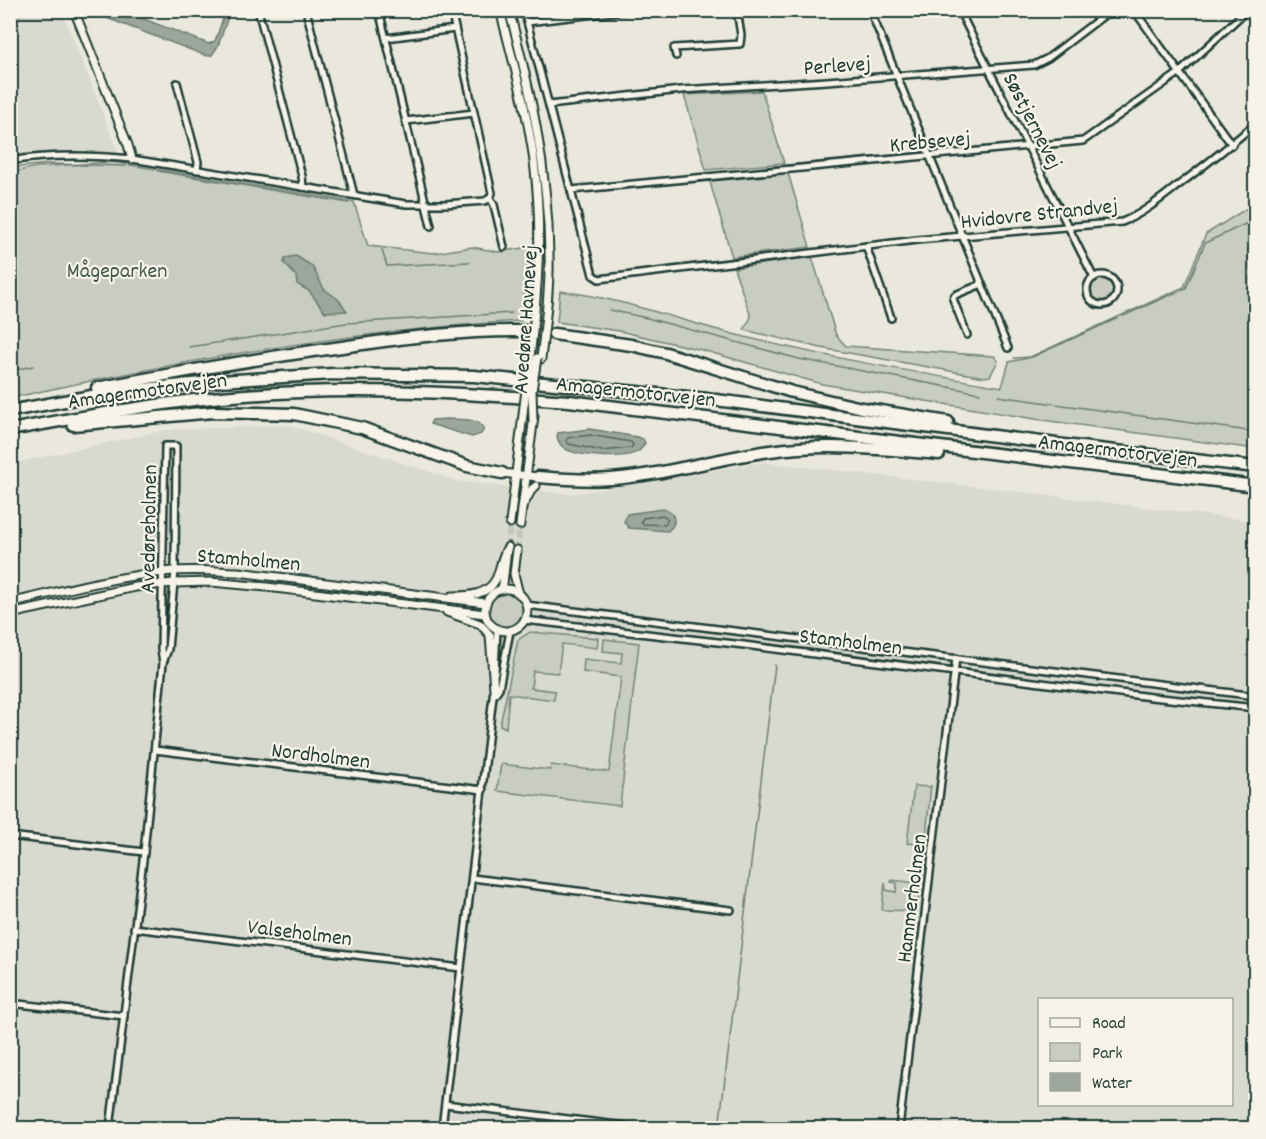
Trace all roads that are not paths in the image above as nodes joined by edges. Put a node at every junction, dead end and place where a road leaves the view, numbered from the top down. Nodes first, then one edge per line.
1 (18, 10) edge
2 (74, 10) edge
3 (258, 10) edge
4 (306, 10) edge
5 (380, 10) edge
6 (451, 10) edge
7 (500, 10) edge
8 (509, 10) edge
9 (524, 10) edge
10 (629, 10) edge
11 (737, 10) edge
12 (870, 10) edge
13 (959, 10) edge
14 (1112, 10) edge
15 (1134, 10) edge
16 (1247, 10) edge
17 (10, 15) edge
18 (527, 22) junction
19 (455, 29) junction
20 (386, 38) junction
21 (676, 56) dead end
22 (989, 69) junction
23 (1179, 73) junction
24 (897, 76) junction
25 (177, 83) dead end
26 (549, 105) junction
27 (474, 113) junction
28 (406, 121) junction
29 (1256, 123) edge
30 (1232, 145) junction
31 (1029, 147) junction
32 (930, 157) junction
33 (132, 159) junction
34 (10, 160) edge
35 (197, 170) junction
36 (303, 187) junction
37 (571, 190) junction
38 (354, 195) junction
39 (490, 198) junction
40 (426, 205) junction
41 (431, 226) dead end
42 (1069, 227) junction
43 (963, 236) junction
44 (866, 246) junction
45 (504, 247) dead end
46 (1094, 278) junction
47 (982, 284) junction
48 (891, 318) dead end
49 (530, 333) junction
50 (549, 333) junction
51 (967, 336) dead end
52 (1008, 348) dead end
53 (536, 358) junction
54 (10, 410) edge
55 (528, 420) junction
56 (10, 432) edge
57 (1072, 446) junction
58 (1071, 464) junction
59 (1256, 467) edge
60 (502, 473) joint
61 (516, 474) junction
62 (533, 477) junction
63 (1256, 486) edge
64 (522, 507) junction
65 (510, 524) tunnel mouth
66 (520, 525) tunnel mouth
67 (517, 550) tunnel mouth
68 (175, 571) junction
69 (163, 572) junction
70 (174, 583) junction
71 (163, 584) junction
72 (501, 590) junction
73 (519, 594) junction
74 (439, 596) junction
75 (10, 603) edge
76 (486, 603) junction
77 (526, 605) junction
78 (436, 608) junction
79 (10, 614) edge
80 (485, 614) junction
81 (524, 620) junction
82 (497, 629) junction
83 (510, 631) junction
84 (745, 633) junction
85 (744, 645) junction
86 (956, 658) junction
87 (163, 663) junction
88 (955, 671) junction
89 (1153, 683) junction
90 (494, 692) junction
91 (1256, 696) edge
92 (1151, 697) junction
93 (1256, 708) edge
94 (155, 750) junction
95 (483, 790) junction
96 (10, 836) edge
97 (144, 852) junction
98 (472, 878) junction
99 (731, 910) dead end
100 (134, 928) junction
101 (461, 968) junction
102 (10, 1003) edge
103 (124, 1016) junction
104 (445, 1104) junction
105 (110, 1128) edge
106 (442, 1128) edge
107 (642, 1128) edge
108 (899, 1128) edge

1 - 17 street
2 - 33 street
3 - 36 street
4 - 38 street
5 - 20 street
6 - 19 street
7 - 49 street, Avedøre Havnevej
8 - 50 street, Avedøre Havnevej
9 - 18 street
10 - 18 street
11 - 21 street
12 - 24 street
13 - 22 street, Søstjernevej
14 - 22 street, Perlevej
15 - 23 street
16 - 23 street, Krebsevej
18 - 26 street
19 - 20 street
19 - 27 street
20 - 28 street
22 - 24 street, Perlevej
22 - 31 street, Søstjernevej
23 - 30 street
23 - 31 street, Krebsevej
24 - 26 street, Perlevej
24 - 32 street
25 - 35 street
26 - 37 street
27 - 28 street
27 - 39 street
28 - 40 street
29 - 30 street, Hvidovre Strandvej
30 - 42 street, Hvidovre Strandvej
31 - 32 street, Krebsevej
31 - 42 street, Søstjernevej
32 - 37 street, Krebsevej
32 - 43 street
33 - 34 street
33 - 35 street
35 - 36 street
36 - 38 street
37 - 44 street, Hvidovre Strandvej
38 - 40 street
39 - 40 street
39 - 45 street
40 - 41 street
42 - 43 street, Hvidovre Strandvej
42 - 46 street, Søstjernevej
43 - 44 street, Hvidovre Strandvej
43 - 47 street
44 - 48 street
46 - 46 street, Søstjernevej
47 - 51 street
47 - 52 street
49 - 50 street
49 - 53 street, Avedøre Havnevej
49 - 54 highway
50 - 53 street, Avedøre Havnevej
50 - 57 highway
53 - 55 street, Avedøre Havnevej, bridge
53 - 55 street, Avedøre Havnevej, bridge
54 - 57 highway, Amagermotorvejen
55 - 61 street, Avedøre Havnevej
55 - 62 street, Avedøre Havnevej
56 - 58 highway, Amagermotorvejen
56 - 60 highway
57 - 59 highway, Amagermotorvejen
58 - 62 highway
58 - 63 highway, Amagermotorvejen
60 - 61 street
61 - 62 street
61 - 65 street, Avedøre Havnevej
62 - 64 street, Avedøre Havnevej
62 - 64 street
64 - 66 street, Avedøre Havnevej
67 - 73 street
68 - 69 street, Stamholmen
68 - 69 street, Avedøreholmen
68 - 70 street, Avedøreholmen
68 - 74 street, Stamholmen
69 - 71 street, Avedøreholmen
69 - 75 street, Stamholmen
70 - 71 street, Stamholmen
70 - 78 street, Stamholmen
70 - 87 street, Avedøreholmen
71 - 79 street, Stamholmen
71 - 87 street, Avedøreholmen
72 - 73 street
72 - 74 street
72 - 76 street
73 - 77 street
74 - 76 street, Stamholmen
76 - 80 street
77 - 81 street
77 - 84 street, Stamholmen
78 - 80 street, Stamholmen
78 - 90 street
80 - 82 street
81 - 83 street
81 - 85 street, Stamholmen
82 - 83 street
82 - 90 street
83 - 90 street
84 - 85 street
84 - 86 street, Stamholmen
85 - 88 street, Stamholmen
86 - 88 street
86 - 89 street, Stamholmen
87 - 94 street, Avedøreholmen
88 - 92 street, Stamholmen
88 - 108 street, Hammerholmen
89 - 91 street, Stamholmen
89 - 92 street
90 - 95 street
92 - 93 street, Stamholmen
94 - 95 street, Nordholmen
94 - 97 street, Avedøreholmen
95 - 98 street
96 - 97 street
97 - 100 street, Avedøreholmen
98 - 99 street
98 - 101 street
100 - 101 street, Valseholmen
100 - 103 street, Avedøreholmen
101 - 104 street
102 - 103 street
103 - 105 street, Avedøreholmen
104 - 106 street
104 - 107 street

